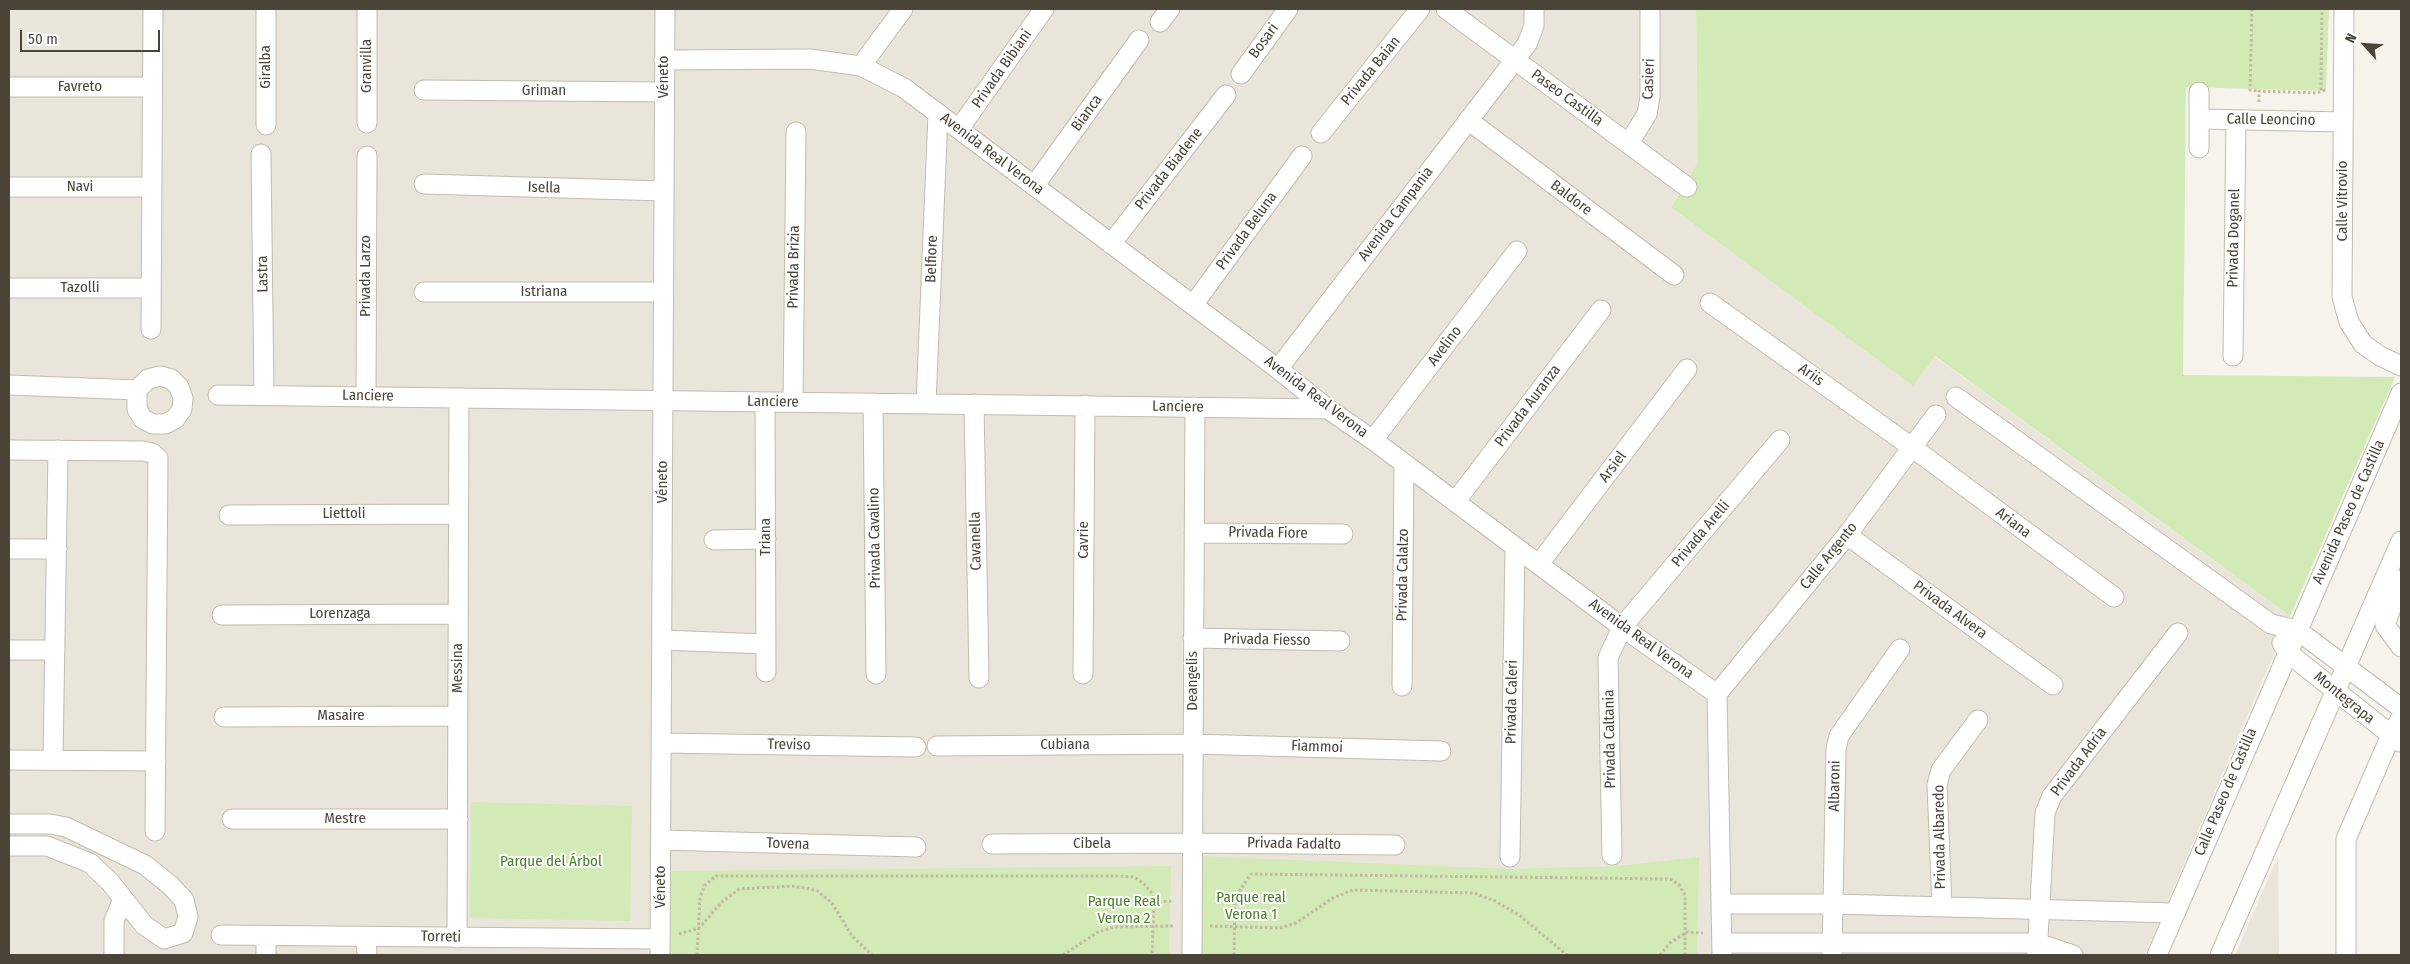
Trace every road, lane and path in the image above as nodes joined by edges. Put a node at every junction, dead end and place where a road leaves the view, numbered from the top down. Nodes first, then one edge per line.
1 (153, 9) edge
2 (266, 9) edge
3 (367, 9) edge
4 (665, 9) edge
5 (903, 9) edge
6 (1044, 9) edge
7 (1288, 9) edge
8 (1420, 9) edge
9 (1446, 9) edge
10 (1534, 9) edge
11 (1650, 9) edge
12 (2252, 9) edge
13 (2322, 9) edge
14 (2344, 9) edge
15 (1139, 40) dead end
16 (664, 60) junction
17 (1515, 60) junction
18 (861, 66) junction
19 (1241, 74) dead end
20 (9, 86) edge
21 (152, 86) junction
22 (424, 90) dead end
23 (2321, 90) junction
24 (2344, 90) junction
25 (2259, 91) junction
26 (664, 92) junction
27 (2199, 92) dead end
28 (1226, 95) dead end
29 (938, 114) junction
30 (2199, 119) junction
31 (1468, 120) junction
32 (2236, 120) junction
33 (2258, 120) junction
34 (2344, 122) junction
35 (367, 123) dead end
36 (266, 125) dead end
37 (959, 129) junction
38 (796, 132) dead end
39 (1321, 133) dead end
40 (1629, 143) junction
41 (2199, 148) dead end
42 (261, 154) dead end
43 (367, 156) dead end
44 (1302, 156) dead end
45 (424, 184) dead end
46 (1034, 186) junction
47 (9, 187) edge
48 (1686, 187) dead end
49 (152, 188) junction
50 (664, 191) junction
51 (1111, 244) junction
52 (1517, 251) dead end
53 (1674, 275) dead end
54 (9, 288) edge
55 (151, 288) junction
56 (424, 292) dead end
57 (663, 292) junction
58 (1710, 303) dead end
59 (1193, 305) junction
60 (1600, 310) dead end
61 (151, 330) dead end
62 (2233, 356) dead end
63 (2401, 366) edge
64 (1278, 368) junction
65 (1687, 369) dead end
66 (9, 385) edge
67 (137, 390) dead end
68 (2401, 393) edge
69 (218, 395) dead end
70 (264, 395) junction
71 (366, 396) junction
72 (1956, 397) dead end
73 (459, 398) junction
74 (663, 400) junction
75 (765, 402) junction
76 (793, 402) junction
77 (873, 403) junction
78 (926, 404) junction
79 (974, 404) junction
80 (1085, 406) junction
81 (1195, 407) junction
82 (1328, 409) junction
83 (1936, 415) dead end
84 (1373, 440) junction
85 (1780, 440) dead end
86 (1913, 448) junction
87 (9, 450) edge
88 (58, 450) junction
89 (1404, 464) junction
90 (1455, 502) junction
91 (458, 514) junction
92 (230, 515) dead end
93 (1194, 532) junction
94 (1343, 534) dead end
95 (1847, 535) junction
96 (714, 540) dead end
97 (766, 540) junction
98 (2401, 541) edge
99 (1515, 546) junction
100 (56, 549) junction
101 (9, 550) edge
102 (1539, 564) junction
103 (2401, 580) edge
104 (2114, 597) dead end
105 (458, 614) junction
106 (222, 615) dead end
107 (2271, 624) junction
108 (1622, 627) junction
109 (2297, 630) junction
110 (2178, 633) dead end
111 (1194, 638) junction
112 (662, 640) junction
113 (1340, 641) dead end
114 (765, 644) junction
115 (2401, 647) edge
116 (1900, 649) dead end
117 (9, 650) edge
118 (55, 650) junction
119 (2287, 652) junction
120 (2348, 667) junction
121 (766, 672) dead end
122 (876, 674) dead end
123 (1083, 674) dead end
124 (979, 678) dead end
125 (2053, 685) dead end
126 (2371, 685) junction
127 (1402, 686) dead end
128 (2336, 692) junction
129 (1718, 694) junction
130 (2355, 707) junction
131 (2401, 708) edge
132 (224, 716) dead end
133 (458, 716) junction
134 (2401, 718) edge
135 (1978, 720) dead end
136 (2396, 739) edge
137 (661, 743) junction
138 (1193, 744) junction
139 (937, 746) dead end
140 (916, 747) dead end
141 (1441, 751) dead end
142 (9, 760) edge
143 (53, 760) junction
144 (156, 761) junction
145 (232, 819) dead end
146 (458, 819) junction
147 (9, 824) edge
148 (155, 832) dead end
149 (661, 840) junction
150 (1192, 843) junction
151 (992, 844) dead end
152 (1395, 845) dead end
153 (9, 846) edge
154 (916, 847) dead end
155 (1612, 855) dead end
156 (1510, 857) dead end
157 (124, 899) junction
158 (1179, 901) dead end
159 (1154, 902) junction
160 (1723, 904) junction
161 (1833, 904) junction
162 (1942, 906) junction
163 (2039, 911) junction
164 (2174, 913) junction
165 (1153, 926) junction
166 (1179, 926) dead end
167 (1204, 926) dead end
168 (1234, 927) junction
169 (699, 928) junction
170 (1687, 932) junction
171 (1703, 934) dead end
172 (221, 935) dead end
173 (266, 936) junction
174 (457, 938) junction
175 (367, 946) edge
176 (660, 947) edge
177 (1723, 949) edge
178 (1832, 949) edge
179 (1943, 949) edge
180 (2037, 949) edge
181 (114, 955) edge
182 (266, 955) edge
183 (697, 955) edge
184 (872, 955) edge
185 (1063, 955) edge
186 (1152, 955) edge
187 (1192, 955) edge
188 (1234, 955) edge
189 (1567, 955) edge
190 (1660, 955) edge
191 (1685, 955) edge
192 (2073, 955) edge
193 (2157, 955) edge
194 (2220, 955) edge
195 (2346, 955) edge

1 - 21 street
2 - 36 street, Giralba
3 - 35 street, Granvilla
4 - 16 street, Véneto
5 - 18 street
6 - 37 street, Privada Bibiani
7 - 19 street, Bosari
8 - 39 street, Privada Baian
9 - 17 street, Paseo Castilla
10 - 17 street, Avenida Campania
11 - 40 street, Casieri
12 - 25 path
13 - 23 path
14 - 24 street, Calle Vitrovio
15 - 46 street, Bianca
16 - 18 street, Avenida Real Verona
16 - 26 street, Véneto
17 - 31 street, Avenida Campania
17 - 40 street, Paseo Castilla
18 - 29 street, Avenida Real Verona
20 - 21 street, Favreto
21 - 49 street
22 - 26 street, Griman
23 - 24 path
23 - 25 path
24 - 34 street, Calle Vitrovio
25 - 33 path
26 - 50 street, Véneto
27 - 30 street
28 - 51 street, Privada Biadene
29 - 37 street, Avenida Real Verona
29 - 78 street, Belfiore
30 - 32 street, Calle Leoncino
30 - 41 street
31 - 53 street, Baldore
31 - 64 street, Avenida Campania
32 - 33 street, Calle Leoncino
32 - 62 street, Privada Doganel
33 - 34 street, Calle Leoncino
34 - 63 street, Calle Vitrovio
37 - 46 street, Avenida Real Verona
38 - 76 street, Privada Brizia
40 - 48 street, Paseo Castilla
42 - 70 street, Lastra
43 - 71 street, Privada Larzo
44 - 59 street, Privada Beluna
45 - 50 street, Isella
46 - 51 street, Avenida Real Verona
47 - 49 street, Navi
49 - 55 street
50 - 57 street, Véneto
51 - 59 street, Avenida Real Verona
52 - 84 street, Avelino
54 - 55 street, Tazolli
55 - 61 street
56 - 57 street, Istriana
57 - 74 street, Véneto
58 - 86 street, Ariis
59 - 64 street, Avenida Real Verona
60 - 90 street, Privada Auranza
64 - 82 street, Avenida Real Verona
65 - 102 street, Arsiel
66 - 67 street
68 - 109 street, Avenida Paseo de Castilla
69 - 70 street, Lanciere
70 - 71 street, Lanciere
71 - 73 street, Lanciere
72 - 107 street
73 - 74 street, Lanciere
73 - 91 street, Messina
74 - 75 street, Lanciere
74 - 112 street, Véneto
75 - 76 street, Lanciere
75 - 97 street, Triana
76 - 77 street, Lanciere
77 - 78 street, Lanciere
77 - 122 street, Privada Cavalino
78 - 79 street, Lanciere
79 - 80 street, Lanciere
79 - 124 street, Cavanella
80 - 81 street, Lanciere
80 - 123 street, Cavrie
81 - 82 street, Lanciere
81 - 93 street, Deangelis
82 - 84 street, Avenida Real Verona
83 - 86 street, Calle Argento
84 - 89 street, Avenida Real Verona
85 - 108 street, Privada Arelli
86 - 95 street, Calle Argento
86 - 104 street, Ariana
87 - 88 street
88 - 100 street
88 - 144 street
89 - 90 street, Avenida Real Verona
89 - 127 street, Privada Calalzo
90 - 99 street, Avenida Real Verona
91 - 92 street, Liettoli
91 - 105 street, Messina
93 - 94 street, Privada Fiore
93 - 111 street, Deangelis
95 - 125 street, Privada Alvera
95 - 129 street, Calle Argento
96 - 97 street
97 - 114 street, Triana
98 - 120 street
99 - 102 street, Avenida Real Verona
99 - 156 street, Privada Caleri
100 - 101 street
100 - 118 street
102 - 108 street, Avenida Real Verona
103 - 115 street
105 - 106 street, Lorenzaga
105 - 133 street, Messina
107 - 109 street
107 - 119 street
108 - 129 street, Avenida Real Verona
108 - 155 street, Privada Caltania
109 - 119 street, Calle Paseo de Castilla
109 - 120 street, Montegrapa
110 - 163 street, Privada Adria
111 - 113 street, Privada Fiesso
111 - 138 street, Deangelis
112 - 114 street
112 - 137 street, Véneto
114 - 121 street, Triana
116 - 161 street, Albaroni
117 - 118 street
118 - 143 street
119 - 128 street, Montegrapa
119 - 164 street, Calle Paseo de Castilla
120 - 126 street, Montegrapa
120 - 128 street
126 - 130 street
126 - 131 street, Montegrapa
128 - 130 street, Montegrapa
128 - 194 street
129 - 160 street
130 - 136 street, Montegrapa
132 - 133 street, Masaire
133 - 146 street, Messina
134 - 136 street
135 - 162 street, Privada Albaredo
136 - 195 street
137 - 140 street, Treviso
137 - 149 street, Véneto
138 - 139 street, Cubiana
138 - 141 street, Fiammoi
138 - 150 street, Deangelis
142 - 143 street
143 - 144 street
144 - 148 street
145 - 146 street, Mestre
146 - 174 street, Messina
147 - 157 street
149 - 154 street, Tovena
149 - 176 street, Véneto
150 - 151 street, Cibela
150 - 152 street, Privada Fadalto
150 - 187 street, Deangelis
153 - 157 street
157 - 181 street
158 - 159 path
159 - 165 path
159 - 169 path
160 - 161 street
160 - 177 street
161 - 162 street
161 - 178 street, Albaroni
162 - 163 street
163 - 164 street
163 - 180 street, Privada Adria
164 - 193 street, Calle Paseo de Castilla
165 - 166 path
165 - 185 path
165 - 186 path
167 - 168 path
168 - 170 path
168 - 188 path
168 - 189 path
169 - 176 path
169 - 183 path
169 - 184 path
170 - 171 path
170 - 190 path
170 - 191 path
172 - 173 street, Torreti
173 - 175 street, Torreti
173 - 182 street
174 - 175 street, Torreti
174 - 176 street, Torreti
177 - 178 street
178 - 179 street
179 - 180 street
180 - 192 street

